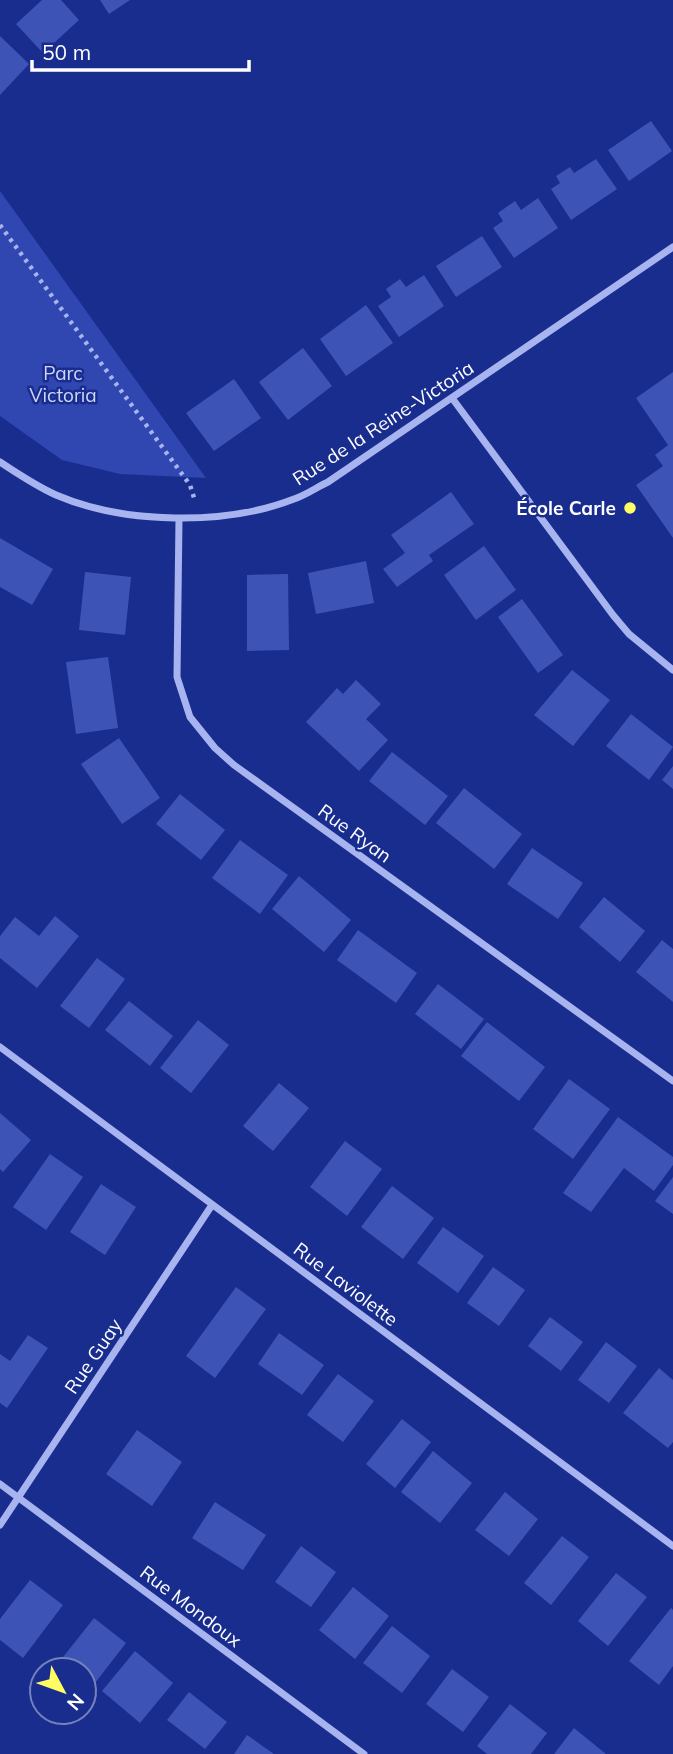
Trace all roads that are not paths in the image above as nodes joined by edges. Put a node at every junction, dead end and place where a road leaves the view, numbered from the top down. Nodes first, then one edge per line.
1 (673, 247) edge
2 (452, 398) junction
3 (0, 462) edge
4 (180, 519) junction
5 (673, 670) edge
6 (0, 1047) edge
7 (673, 1081) edge
8 (212, 1205) junction
9 (0, 1484) edge
10 (18, 1497) junction
11 (0, 1525) edge
12 (673, 1546) edge
13 (364, 1754) edge

1 - 2 street, Rue de la Reine-Victoria
2 - 4 street, Rue de la Reine-Victoria
2 - 5 street
3 - 4 street, Rue de la Reine-Victoria
4 - 7 street, Rue Ryan
6 - 8 street, Rue Laviolette
8 - 10 street, Rue Guay
8 - 12 street, Rue Laviolette
9 - 10 street, Rue Mondoux
10 - 11 street, Rue Guay
10 - 13 street, Rue Mondoux

